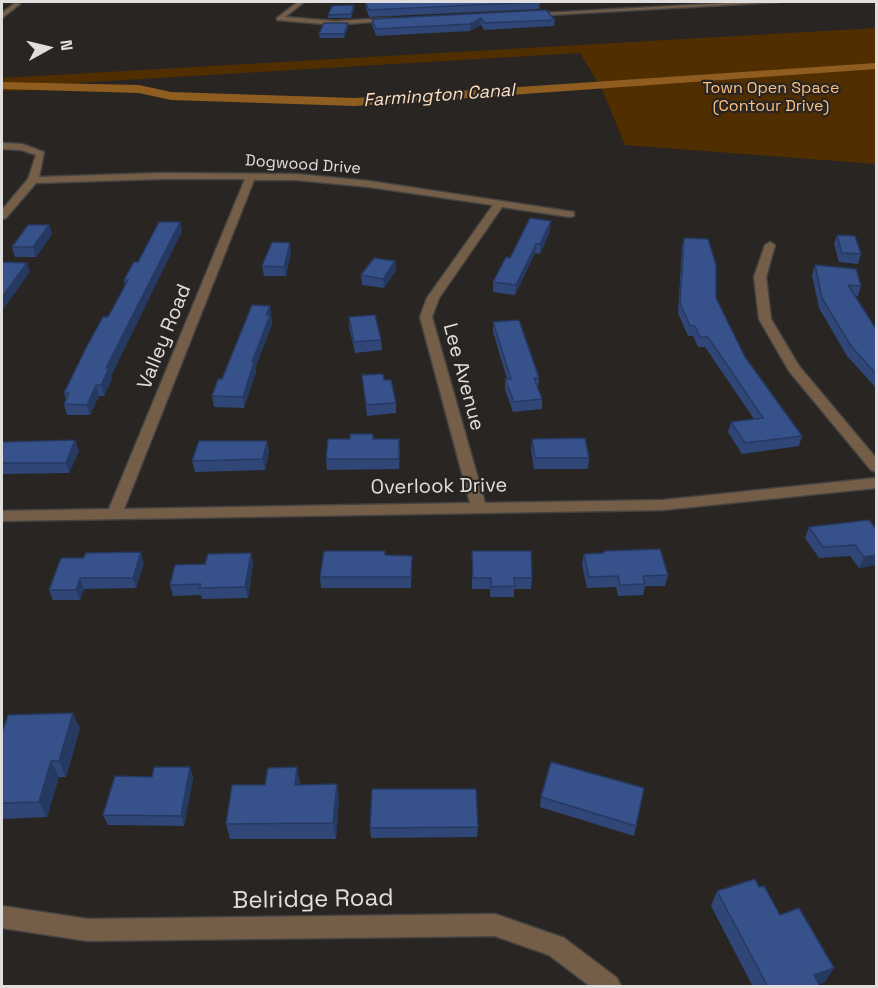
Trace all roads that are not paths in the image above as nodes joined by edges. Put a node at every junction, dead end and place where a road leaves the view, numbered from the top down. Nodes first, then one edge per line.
1 (301, 2) edge
2 (776, 2) edge
3 (17, 4) dead end
4 (635, 5) edge
5 (520, 14) edge
6 (2, 16) edge
7 (404, 20) edge
8 (2, 146) edge
9 (251, 176) junction
10 (33, 180) junction
11 (499, 204) junction
12 (570, 214) dead end
13 (2, 216) edge
14 (770, 245) dead end
15 (876, 467) edge
16 (876, 483) edge
17 (479, 508) junction
18 (115, 513) junction
19 (3, 520) edge
20 (2, 918) edge
21 (609, 987) edge

1 - 7 street
2 - 4 street
3 - 6 street
4 - 5 street
8 - 10 street
9 - 10 street, Dogwood Drive
9 - 11 street, Dogwood Drive
9 - 18 street, Valley Road
10 - 13 street
11 - 12 street, Dogwood Drive
11 - 17 street, Lee Avenue
14 - 15 street
16 - 17 street, Overlook Drive
17 - 18 street, Overlook Drive
18 - 19 street, Overlook Drive
20 - 21 street, Belridge Road

